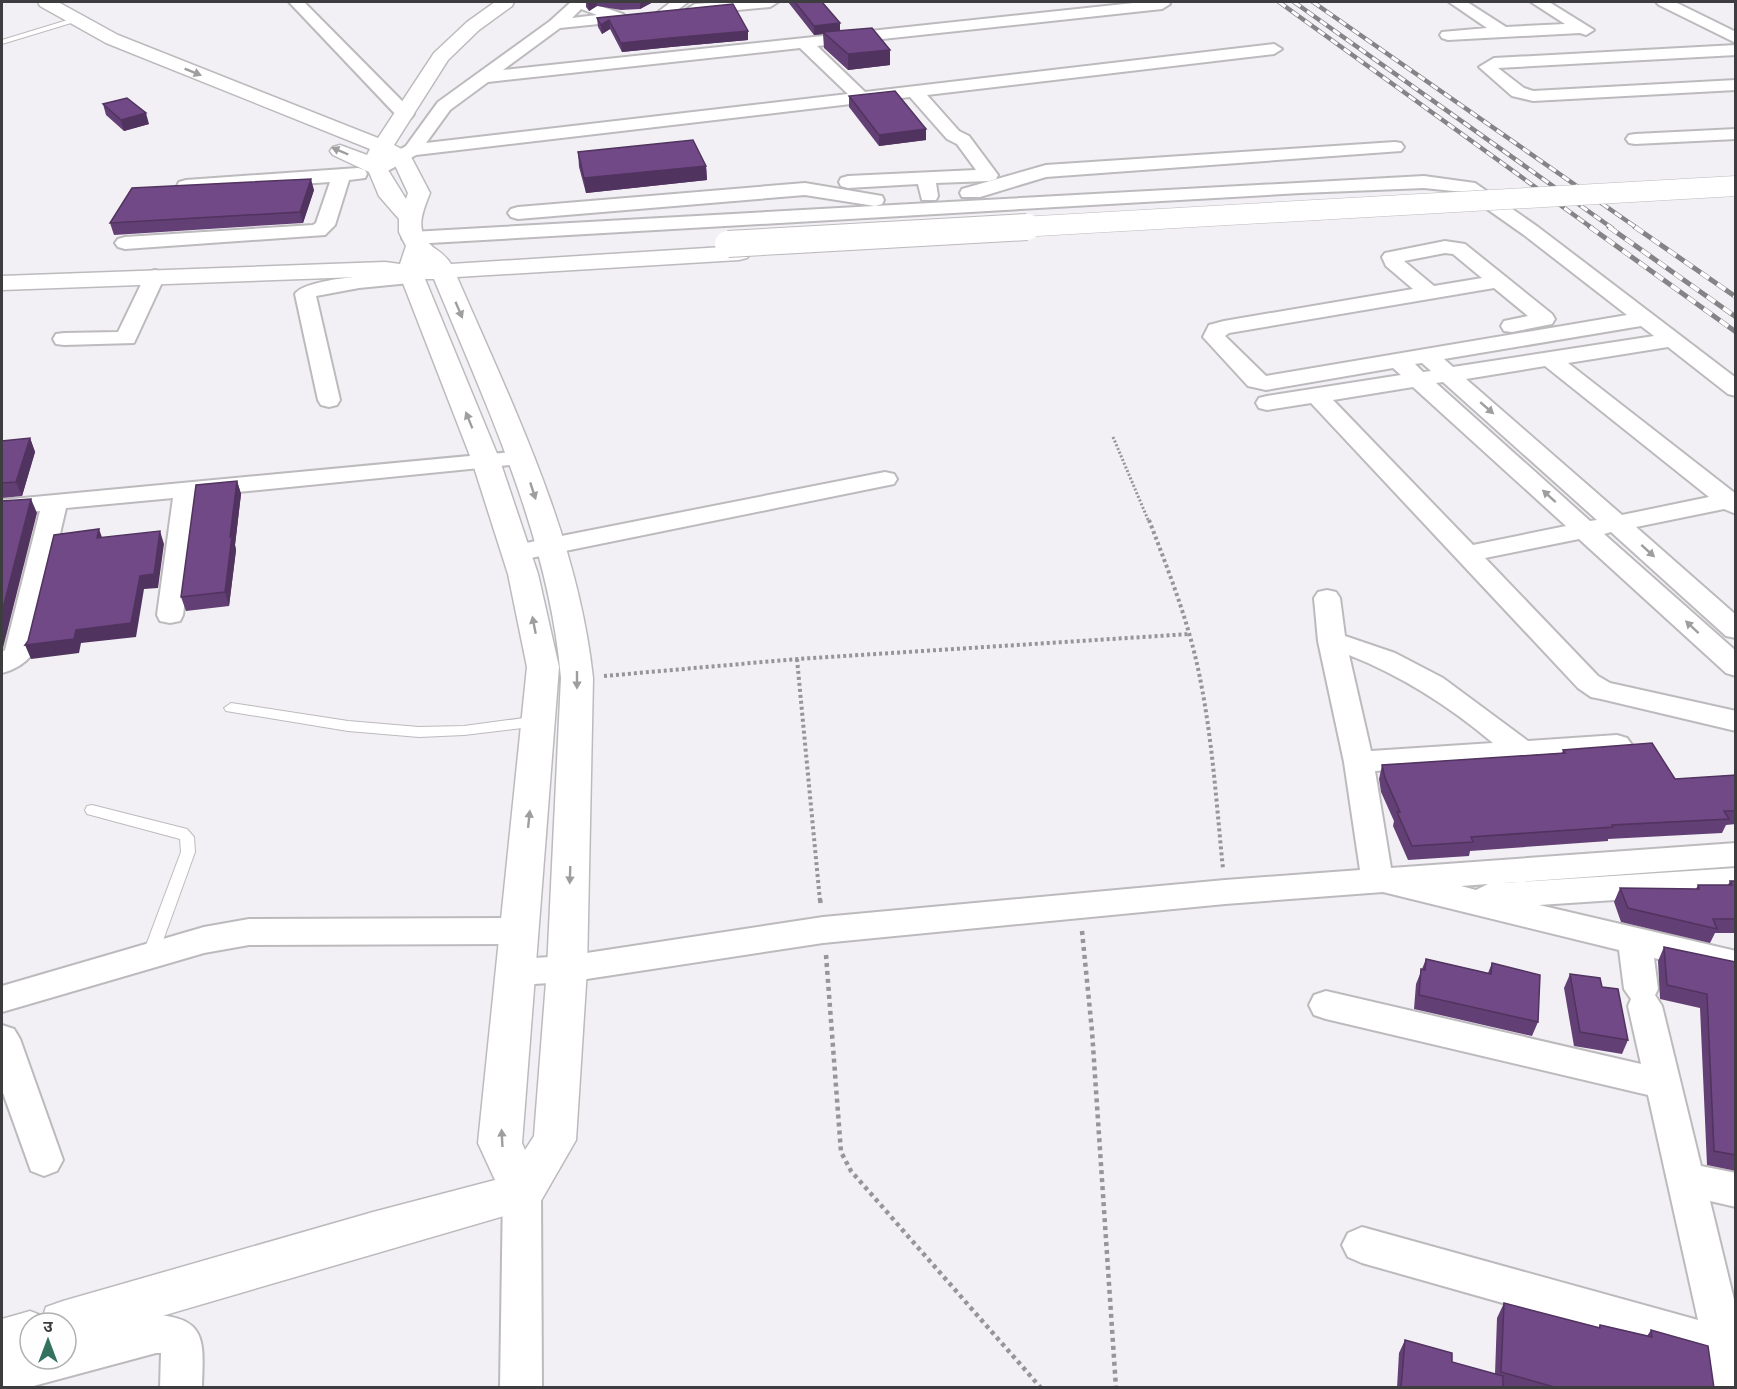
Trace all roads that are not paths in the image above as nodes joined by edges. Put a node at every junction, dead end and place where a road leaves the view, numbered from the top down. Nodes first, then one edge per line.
1 (46, 2) edge
2 (296, 2) edge
3 (506, 2) edge
4 (579, 2) edge
5 (680, 2) edge
6 (770, 2) edge
7 (1457, 2) edge
8 (1568, 2) edge
9 (1664, 2) edge
10 (1541, 3) edge
11 (1162, 4) dead end
12 (26, 6) dead end
13 (666, 12) junction
14 (618, 17) junction
15 (77, 20) junction
16 (556, 24) junction
17 (51, 27) junction
18 (1583, 28) junction
19 (1503, 32) junction
20 (1448, 35) dead end
21 (1736, 38) edge
22 (2, 42) edge
23 (806, 44) junction
24 (1274, 50) dead end
25 (1736, 50) edge
26 (1629, 57) junction
27 (487, 77) junction
28 (1736, 85) edge
29 (915, 92) junction
30 (862, 98) junction
31 (405, 114) junction
32 (1736, 134) edge
33 (1635, 139) dead end
34 (383, 147) junction
35 (1395, 147) dead end
36 (407, 153) junction
37 (377, 169) junction
38 (341, 176) junction
39 (848, 182) dead end
40 (173, 186) edge
41 (1736, 186) edge
42 (1736, 193) edge
43 (924, 195) junction
44 (125, 243) dead end
45 (734, 249) junction
46 (412, 256) junction
47 (155, 276) junction
48 (1500, 281) junction
49 (2, 283) edge
50 (1430, 293) junction
51 (1644, 319) junction
52 (1529, 331) junction
53 (64, 339) dead end
54 (1672, 340) junction
55 (1556, 358) junction
56 (1423, 368) junction
57 (1246, 370) junction
58 (1449, 375) junction
59 (1736, 389) edge
60 (1316, 395) junction
61 (328, 400) dead end
62 (1267, 403) dead end
63 (522, 458) junction
64 (486, 461) junction
65 (885, 479) dead end
66 (187, 489) junction
67 (55, 502) junction
68 (1732, 504) edge
69 (2, 507) edge
70 (1618, 524) junction
71 (1587, 530) junction
72 (550, 546) junction
73 (516, 553) junction
74 (1468, 554) junction
75 (1327, 598) dead end
76 (170, 615) dead end
77 (1736, 630) edge
78 (1332, 641) junction
79 (2, 664) edge
80 (1736, 667) edge
81 (231, 708) dead end
82 (539, 721) junction
83 (1736, 721) edge
84 (1617, 745) edge
85 (1522, 751) junction
86 (1359, 762) junction
87 (92, 810) dead end
88 (1736, 854) edge
89 (1377, 879) junction
90 (1736, 880) edge
91 (1465, 898) junction
92 (517, 931) junction
93 (1635, 942) junction
94 (150, 956) junction
95 (1736, 964) edge
96 (567, 969) junction
97 (517, 972) junction
98 (2, 999) edge
99 (1326, 1005) dead end
100 (2, 1039) edge
101 (1664, 1084) junction
102 (44, 1160) dead end
103 (1685, 1179) junction
104 (1736, 1190) edge
105 (522, 1192) junction
106 (1362, 1245) dead end
107 (78, 1319) edge
108 (18, 1336) edge
109 (2, 1341) edge
110 (1730, 1349) edge
111 (78, 1354) edge
112 (18, 1371) edge
113 (2, 1375) edge
114 (181, 1388) edge
115 (521, 1388) edge
116 (1734, 1388) edge

1 - 15 street
2 - 31 street
3 - 31 street
4 - 14 street
4 - 16 street
5 - 13 street
6 - 13 street
7 - 19 street
8 - 10 street
9 - 21 street
10 - 18 street
11 - 23 street
12 - 17 street
13 - 14 street
14 - 16 street
15 - 17 lane
15 -> 34 street
16 - 27 street
17 - 22 lane
37 -> 17 street
18 - 19 street
18 - 26 street
19 - 20 street
23 - 27 street
23 - 30 street
24 - 29 street
25 - 26 street
26 - 28 street
27 - 36 street
29 - 30 street
29 - 43 street
30 - 36 street
31 - 34 street
32 - 33 street
34 - 36 street
34 - 37 street
35 - 43 street
36 - 37 street
36 - 46 street
37 - 38 street
37 - 46 street
38 - 40 street
38 - 44 street
39 - 43 street
41 - 45 street, bridge
42 - 45 street
43 - 46 street
43 - 46 street
43 - 51 street
45 - 46 street
46 - 47 street
46 - 61 street
46 -> 63 street
64 -> 46 street
47 - 49 street
47 - 53 street
48 - 50 street
48 - 50 street
48 - 52 street
50 - 57 street
51 - 52 street
51 - 54 street
52 - 55 street
52 - 56 street
52 - 57 street
54 - 55 street
54 - 59 street
55 - 58 street
55 - 68 street
56 - 57 street
56 - 58 street
56 - 60 street
71 -> 56 street
58 -> 70 street
60 - 62 street
60 - 74 street
63 - 64 street
63 -> 72 street
64 - 66 street
64 - 73 street
65 - 72 street
66 - 67 street
66 - 76 street
67 - 69 street
67 - 79 street
68 - 70 street
70 - 71 street
70 -> 77 street
71 - 74 street
80 -> 71 street
72 - 73 street
72 -> 96 street
82 -> 73 street
74 - 83 street
75 - 78 street
78 - 85 street
78 - 86 street
81 - 82 lane
92 -> 82 street
84 - 85 street
85 - 86 street
86 - 89 street
87 - 94 lane
88 - 89 street
89 - 91 street
89 - 96 street
90 - 91 street
91 - 93 street
92 - 94 street
92 - 97 street
93 - 95 street
93 - 101 street
94 - 98 street
96 - 97 street
96 - 105 street
105 -> 97 street
99 - 101 street
100 - 102 street
101 - 103 street
103 - 104 street
103 - 110 street
105 - 107 street
105 - 115 street
106 - 110 street
108 - 109 street
110 - 116 street
111 - 114 street
112 - 113 street

